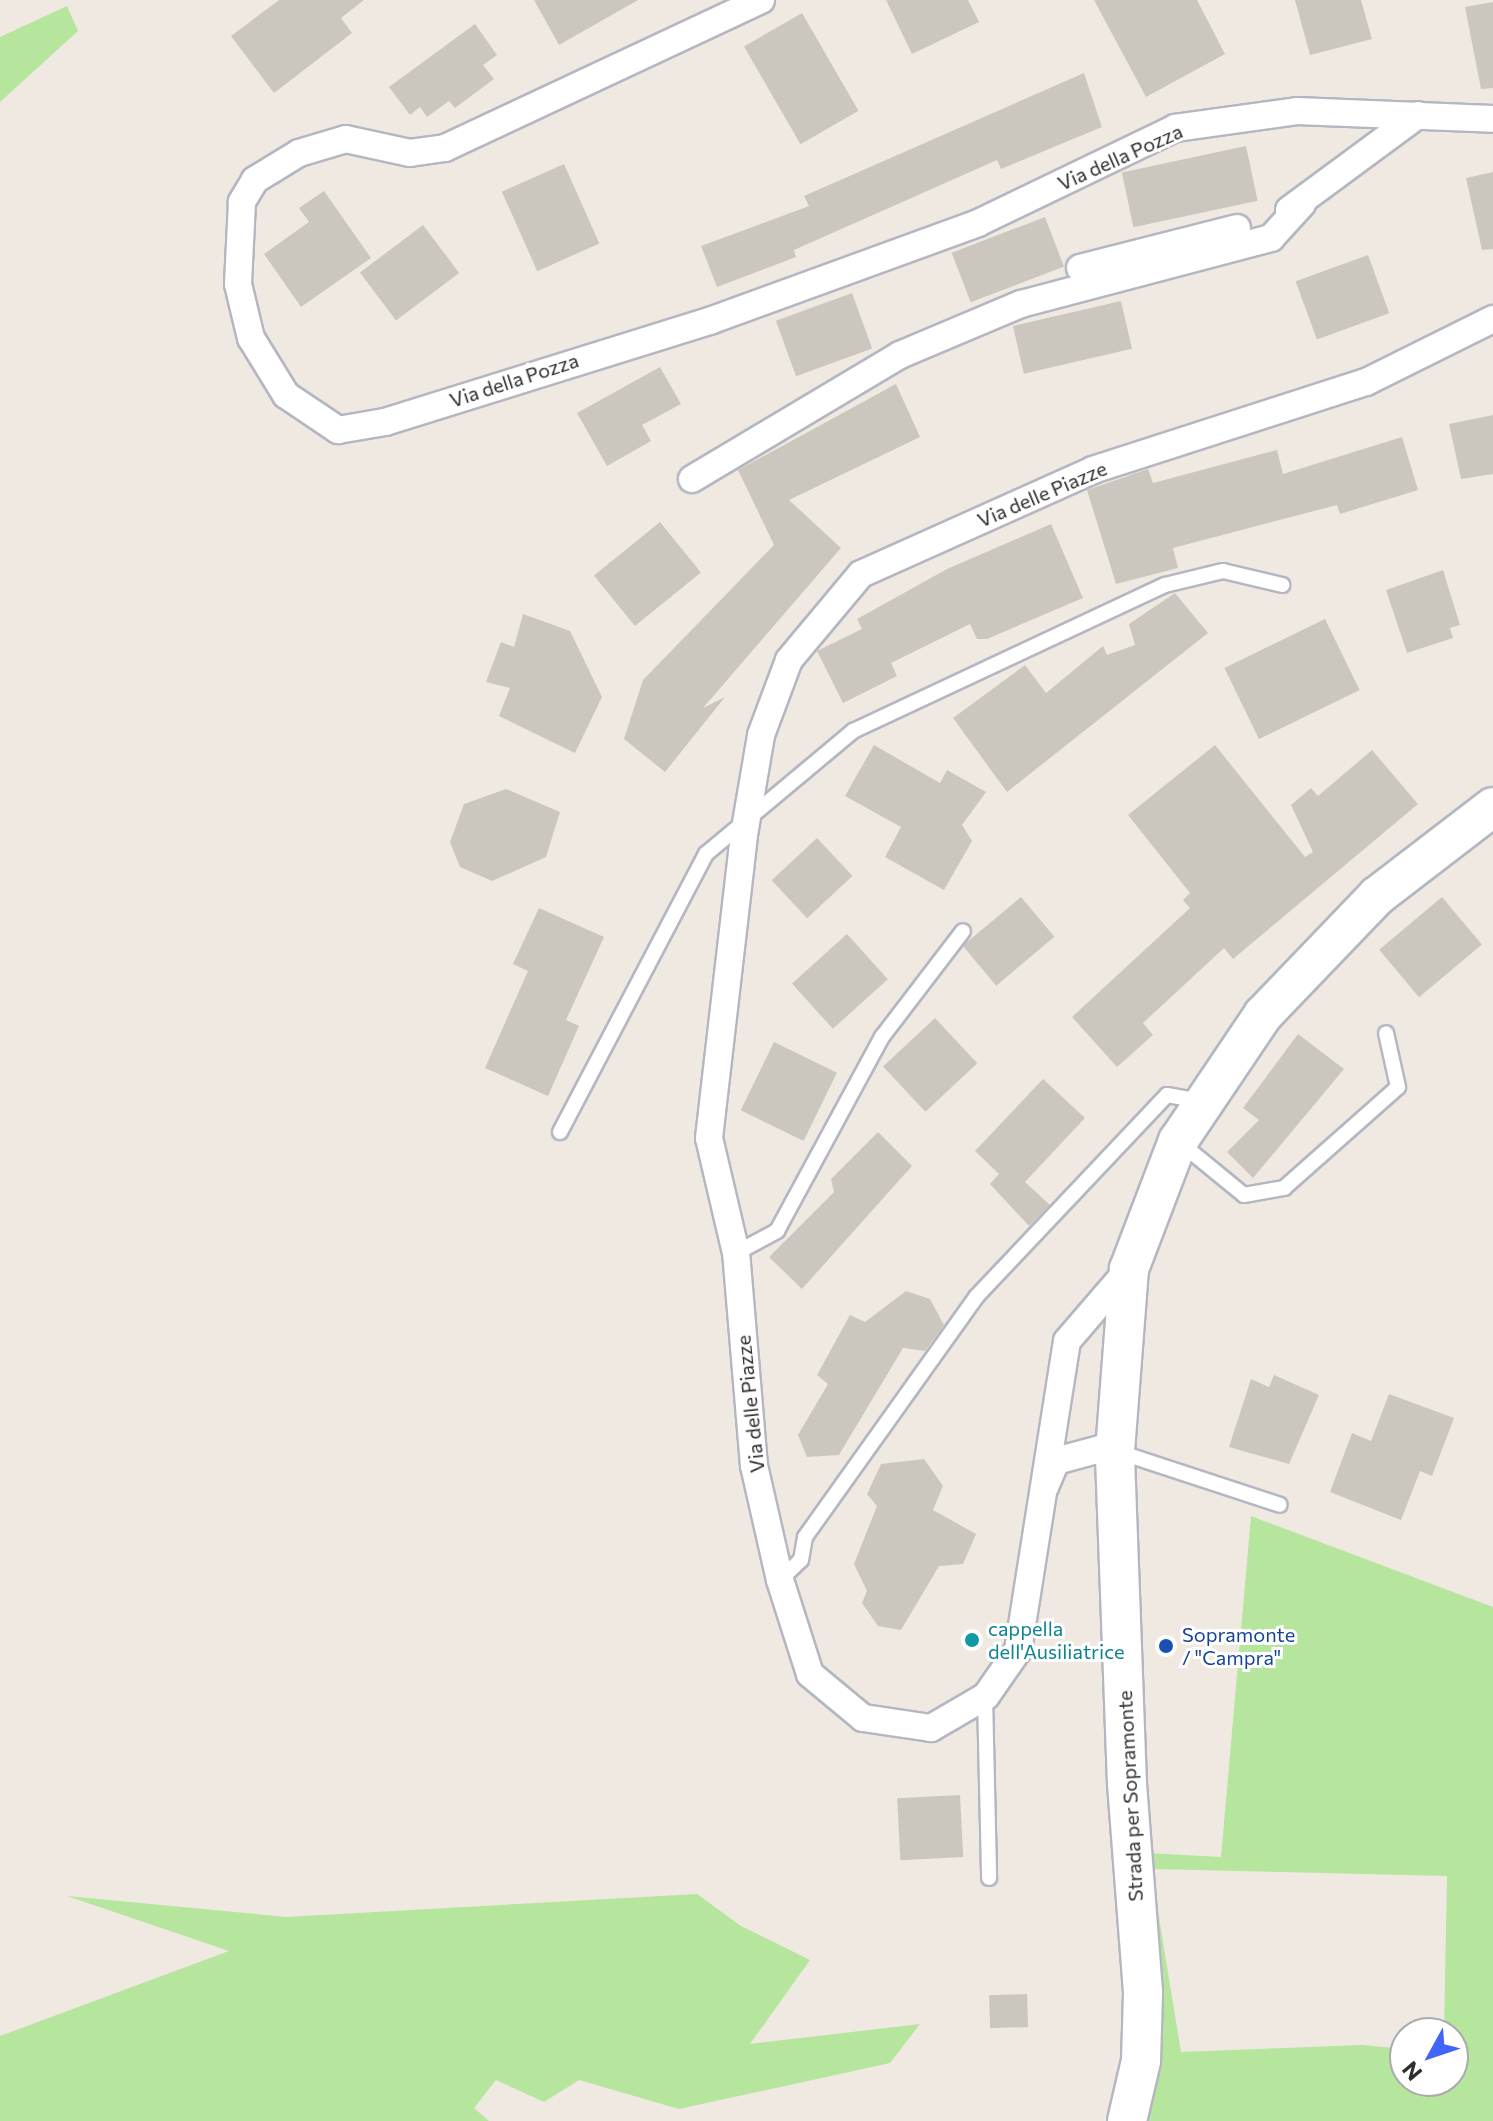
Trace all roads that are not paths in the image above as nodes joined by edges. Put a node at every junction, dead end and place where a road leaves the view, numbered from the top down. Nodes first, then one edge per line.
1 (761, 0) edge
2 (1418, 115) junction
3 (1493, 119) edge
4 (1302, 204) junction
5 (1080, 268) dead end
6 (1493, 319) edge
7 (692, 479) dead end
8 (1282, 585) dead end
9 (1493, 807) edge
10 (745, 829) junction
11 (963, 931) dead end
12 (1386, 1033) dead end
13 (1202, 1101) junction
14 (560, 1132) dead end
15 (1178, 1141) junction
16 (736, 1253) junction
17 (1129, 1269) junction
18 (1115, 1448) junction
19 (1280, 1505) dead end
20 (1036, 1509) junction
21 (780, 1580) junction
22 (986, 1696) junction
23 (989, 1878) dead end
24 (1127, 2121) edge

1 - 2 street, Via della Pozza
2 - 3 street, Via della Pozza
2 - 4 street
4 - 5 street
4 - 7 street
6 - 10 street, Via delle Piazze
8 - 10 lane
9 - 13 main road, Strada per Sopramonte
10 - 14 lane
10 - 16 street, Via delle Piazze
11 - 16 lane
12 - 15 lane
13 - 15 main road, Strada per Sopramonte
13 - 21 lane
15 - 17 main road, Strada per Sopramonte
16 - 21 street, Via delle Piazze
17 - 18 main road, Strada per Sopramonte
17 - 20 street, Via delle Piazze
18 - 19 lane
18 - 20 street, Via delle Piazze
18 - 24 main road, Strada per Sopramonte
20 - 22 street, Via delle Piazze
21 - 22 street, Via delle Piazze
22 - 23 lane

